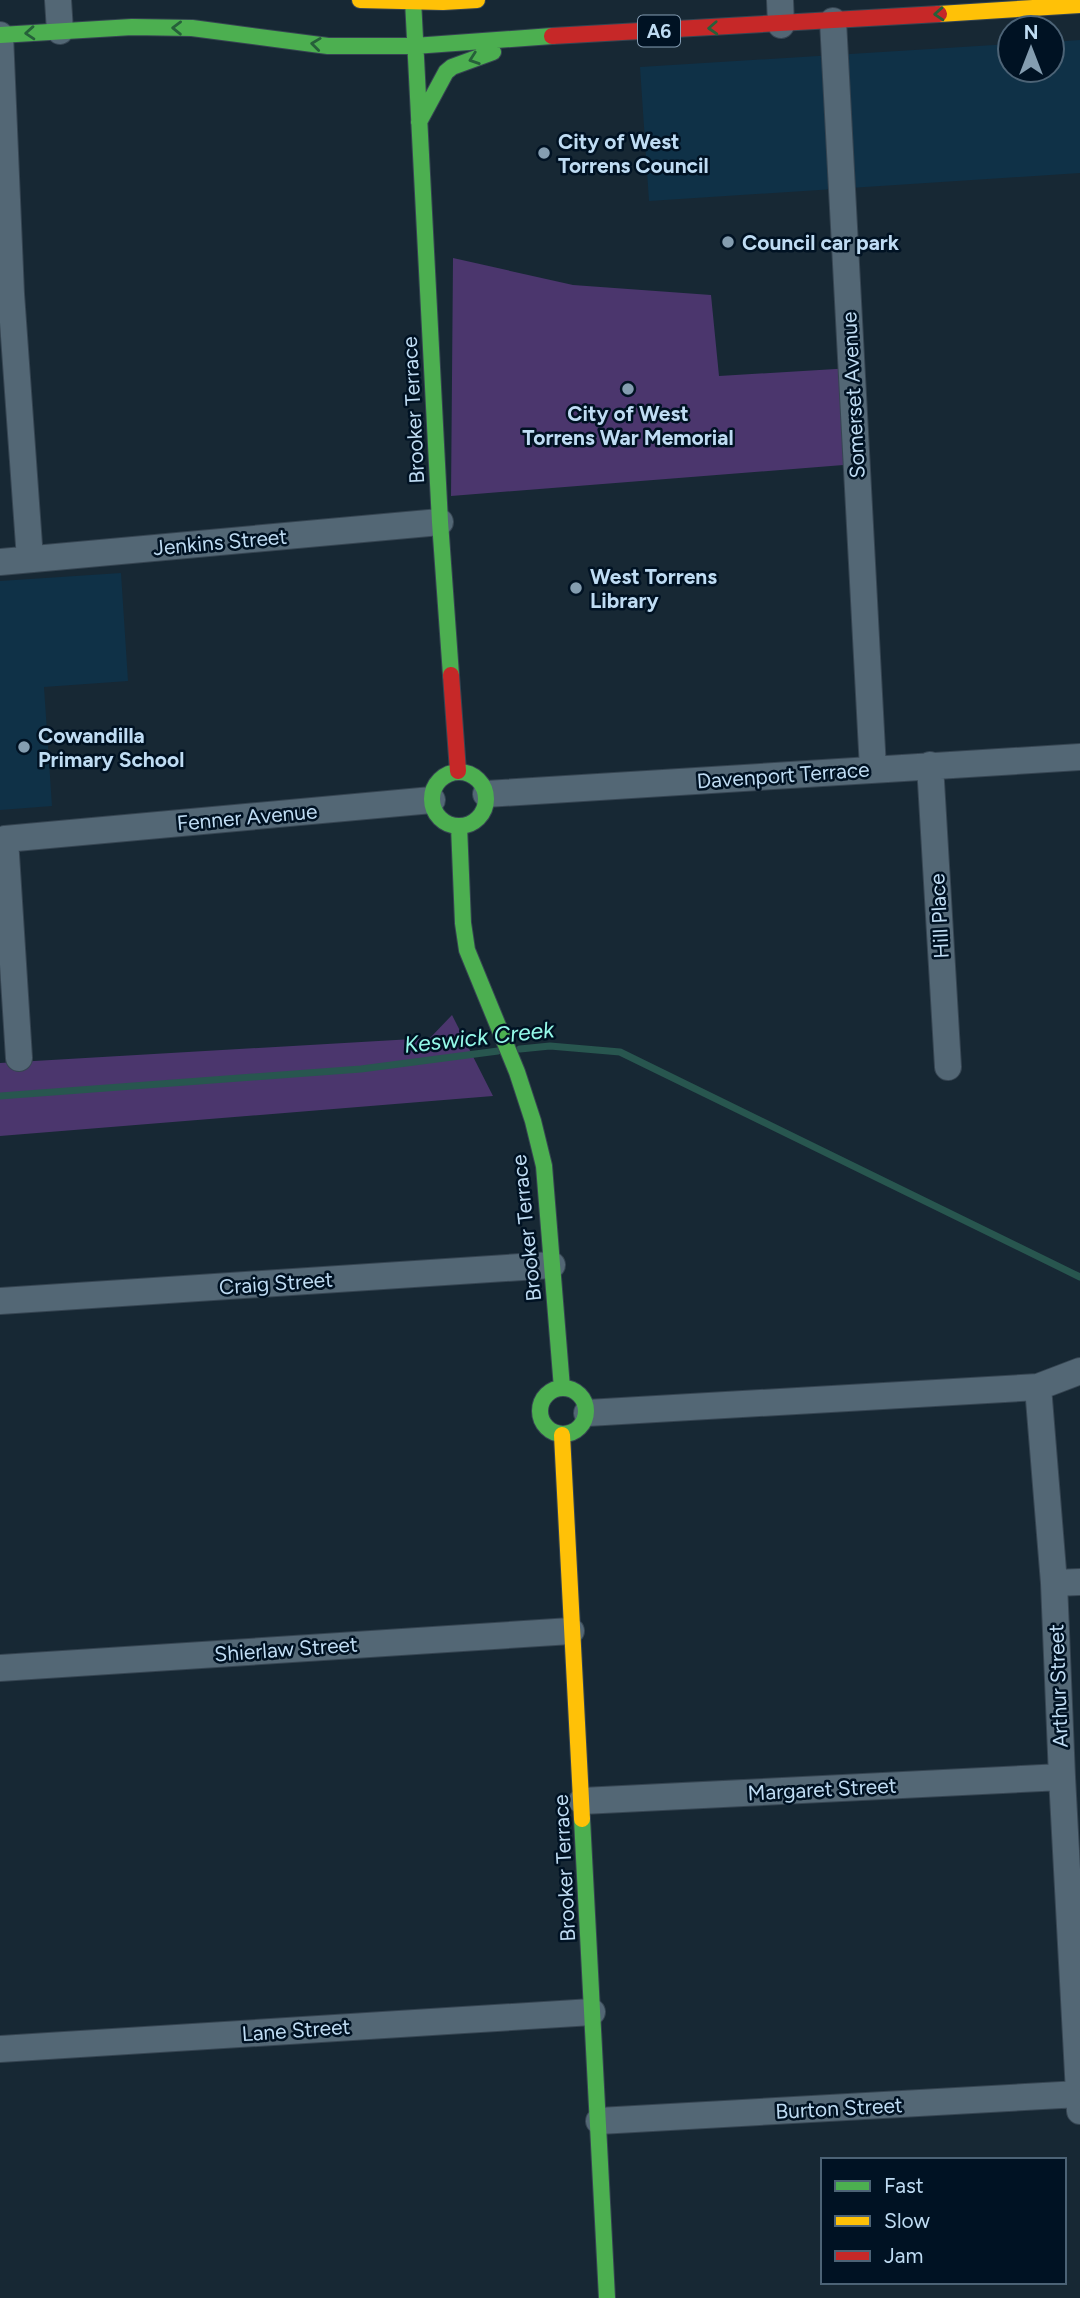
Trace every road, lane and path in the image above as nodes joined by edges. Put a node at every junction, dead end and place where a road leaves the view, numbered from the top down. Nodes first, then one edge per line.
1 (58, 0) edge
2 (359, 0) edge
3 (477, 0) edge
4 (413, 1) edge
5 (1080, 5) edge
6 (781, 13) edge
7 (833, 21) junction
8 (61, 30) junction
9 (0, 35) edge
10 (538, 37) junction
11 (414, 46) junction
12 (419, 122) junction
13 (6, 294) edge
14 (440, 522) junction
15 (30, 559) junction
16 (0, 562) edge
17 (1080, 757) edge
18 (930, 765) junction
19 (873, 769) junction
20 (458, 771) junction
21 (486, 794) junction
22 (432, 800) junction
23 (459, 826) junction
24 (19, 1058) dead end
25 (948, 1067) dead end
26 (552, 1265) junction
27 (0, 1301) edge
28 (1080, 1371) edge
29 (1038, 1387) junction
30 (562, 1388) junction
31 (587, 1413) junction
32 (562, 1435) junction
33 (1067, 1582) edge
34 (571, 1631) junction
35 (0, 1668) edge
36 (1062, 1777) junction
37 (582, 1801) junction
38 (1076, 1931) edge
39 (592, 2012) junction
40 (0, 2049) edge
41 (1079, 2103) edge
42 (599, 2121) junction
43 (607, 2298) edge

1 - 8 street
2 - 4 street
3 - 4 street
4 - 11 street, Brooker Terrace
5 -> 7 street, A6
6 - 7 street, A6
6 -> 10 street, A6
7 - 19 street, Somerset Avenue
8 -> 9 street, A6
11 -> 8 street, A6
9 - 13 street
10 - 11 street, A6
10 -> 12 street
11 - 12 street, Brooker Terrace
12 - 14 street, Brooker Terrace
13 - 15 street
14 - 15 street, Jenkins Street
14 - 20 street, Brooker Terrace
15 - 16 street, Jenkins Street
17 - 18 street, Davenport Terrace
18 - 19 street, Davenport Terrace
18 - 25 street, Hill Place
19 - 21 street, Davenport Terrace
20 - 21 street
20 - 22 street
21 - 23 street
22 - 23 street
22 - 24 street, Fenner Avenue
23 - 26 street, Brooker Terrace
26 - 27 street, Craig Street
26 - 30 street, Brooker Terrace
28 - 29 street
29 - 31 street
29 - 33 street, Arthur Street
30 - 31 street
30 - 32 street
31 - 32 street
32 - 34 street, Brooker Terrace
33 - 36 street, Arthur Street
34 - 35 street, Shierlaw Street
34 - 37 street, Brooker Terrace
36 - 37 street, Margaret Street
36 - 38 street, Arthur Street
37 - 39 street, Brooker Terrace
38 - 41 street, Arthur Street
39 - 40 street, Lane Street
39 - 42 street, Brooker Terrace
41 - 42 street, Burton Street
42 - 43 street, Brooker Terrace

